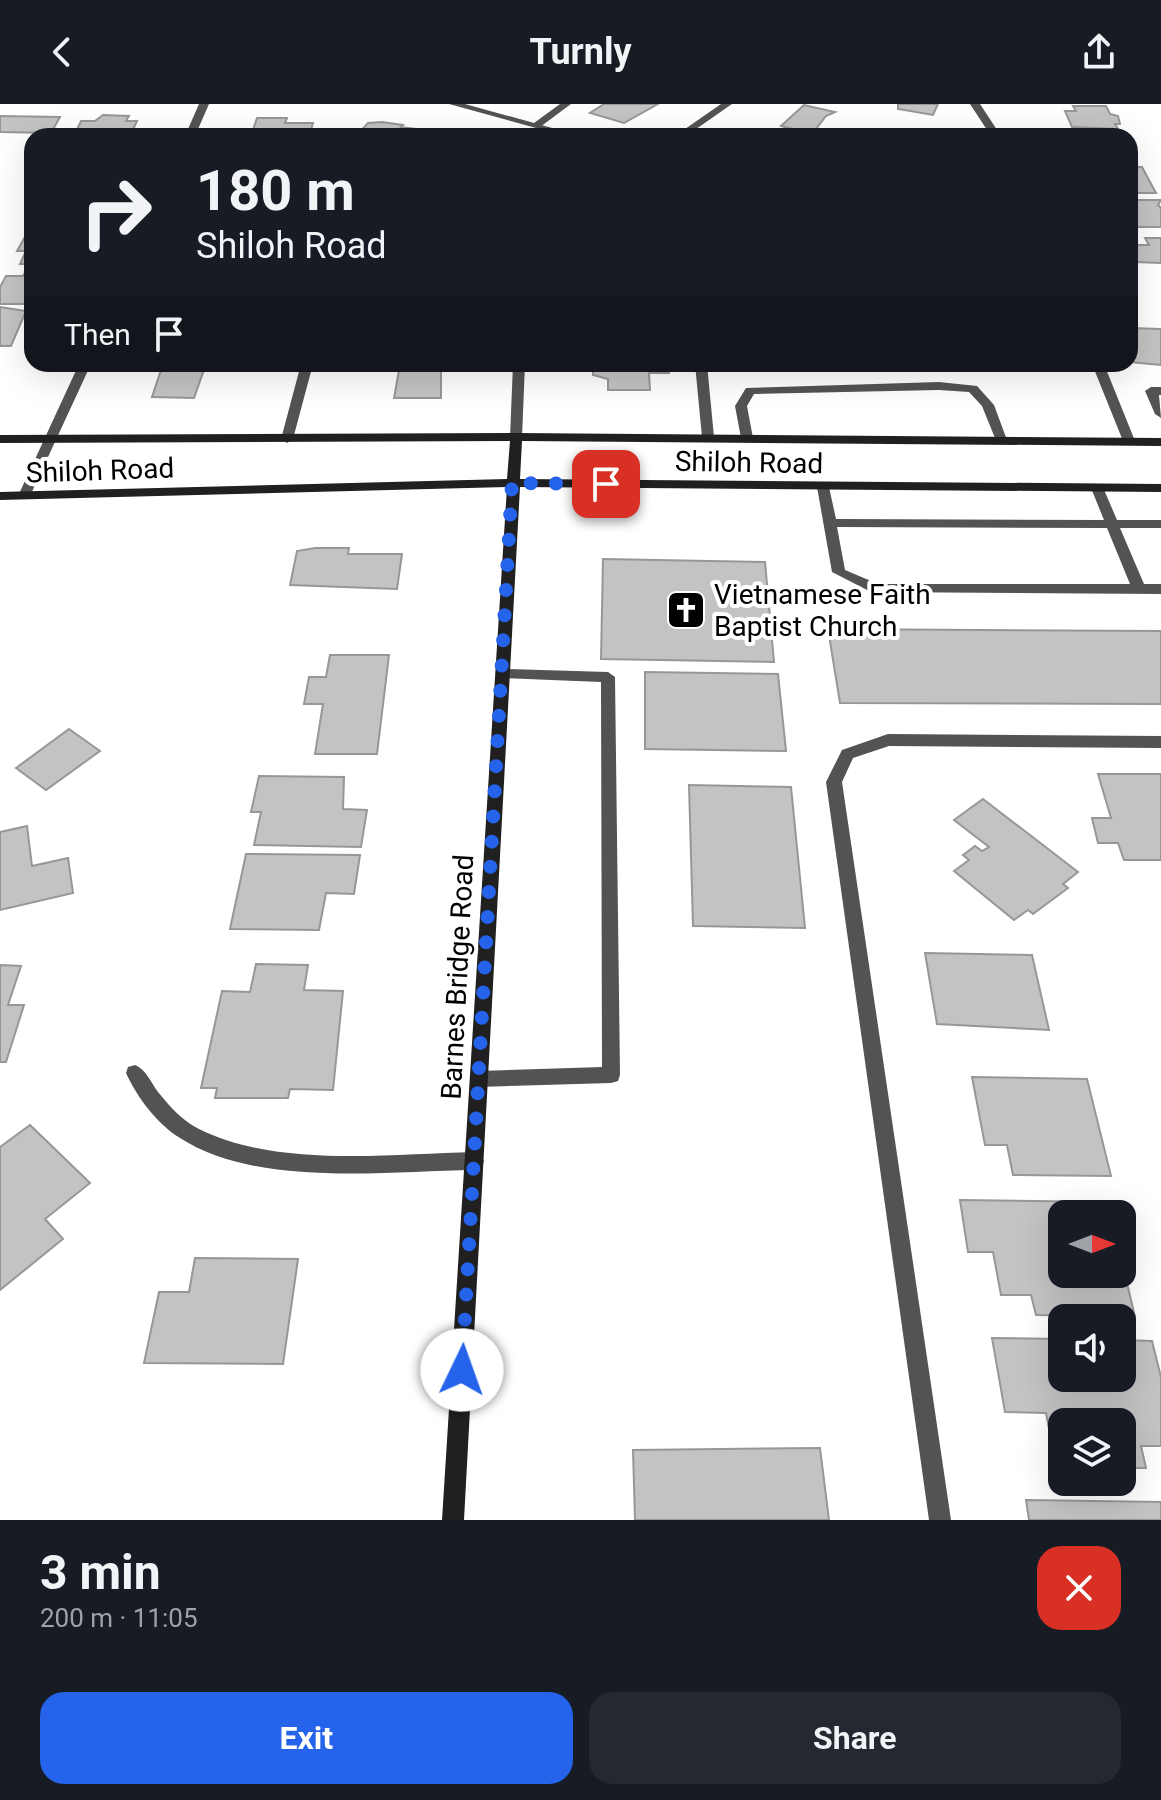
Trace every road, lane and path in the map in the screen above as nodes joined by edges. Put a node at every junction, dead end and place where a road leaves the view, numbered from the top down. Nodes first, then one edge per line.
1 (204, 104) edge
2 (454, 104) edge
3 (566, 104) edge
4 (727, 104) edge
5 (975, 104) edge
6 (537, 125) junction
7 (194, 128) edge
8 (548, 128) edge
9 (692, 128) edge
10 (991, 128) edge
11 (81, 372) edge
12 (305, 372) edge
13 (519, 372) edge
14 (702, 372) edge
15 (1101, 372) edge
16 (1161, 391) edge
17 (1161, 414) edge
18 (516, 437) junction
19 (708, 437) junction
20 (747, 438) junction
21 (0, 439) edge
22 (51, 439) junction
23 (287, 439) junction
24 (1001, 440) junction
25 (1129, 441) junction
26 (1161, 442) edge
27 (512, 483) junction
28 (823, 487) junction
29 (1097, 488) junction
30 (1161, 488) edge
31 (0, 496) edge
32 (24, 496) junction
33 (830, 523) junction
34 (1112, 523) junction
35 (1161, 524) edge
36 (1139, 589) junction
37 (1161, 589) edge
38 (504, 674) junction
39 (1161, 742) edge
40 (135, 1073) dead end
41 (479, 1079) junction
42 (474, 1161) junction
43 (453, 1520) edge
44 (940, 1520) edge

1 - 7 street
2 - 6 street
3 - 6 street
4 - 9 street
5 - 10 street
6 - 8 street
11 - 22 street
12 - 23 street
13 - 18 street
14 - 19 street
15 - 25 street
16 - 17 street
18 - 19 main road, Shiloh Road
18 - 23 main road, Shiloh Road
18 - 27 main road, Barnes Bridge Road
19 - 20 main road, Shiloh Road
20 - 24 main road, Shiloh Road
20 - 24 street
21 - 22 main road, Shiloh Road
22 - 23 main road, Shiloh Road
22 - 32 street
24 - 25 main road, Shiloh Road
25 - 26 main road, Shiloh Road
27 - 28 main road, Shiloh Road
27 - 32 main road, Shiloh Road
27 - 38 main road, Barnes Bridge Road
28 - 29 main road, Shiloh Road
28 - 33 street
29 - 30 main road, Shiloh Road
29 - 34 street
31 - 32 main road, Shiloh Road
33 - 34 street
33 - 36 street
34 - 35 street
34 - 36 street
36 - 37 street
38 - 41 main road, Barnes Bridge Road
38 - 41 street
39 - 44 street
40 - 42 street
41 - 42 main road, Barnes Bridge Road
42 - 43 main road, Barnes Bridge Road

